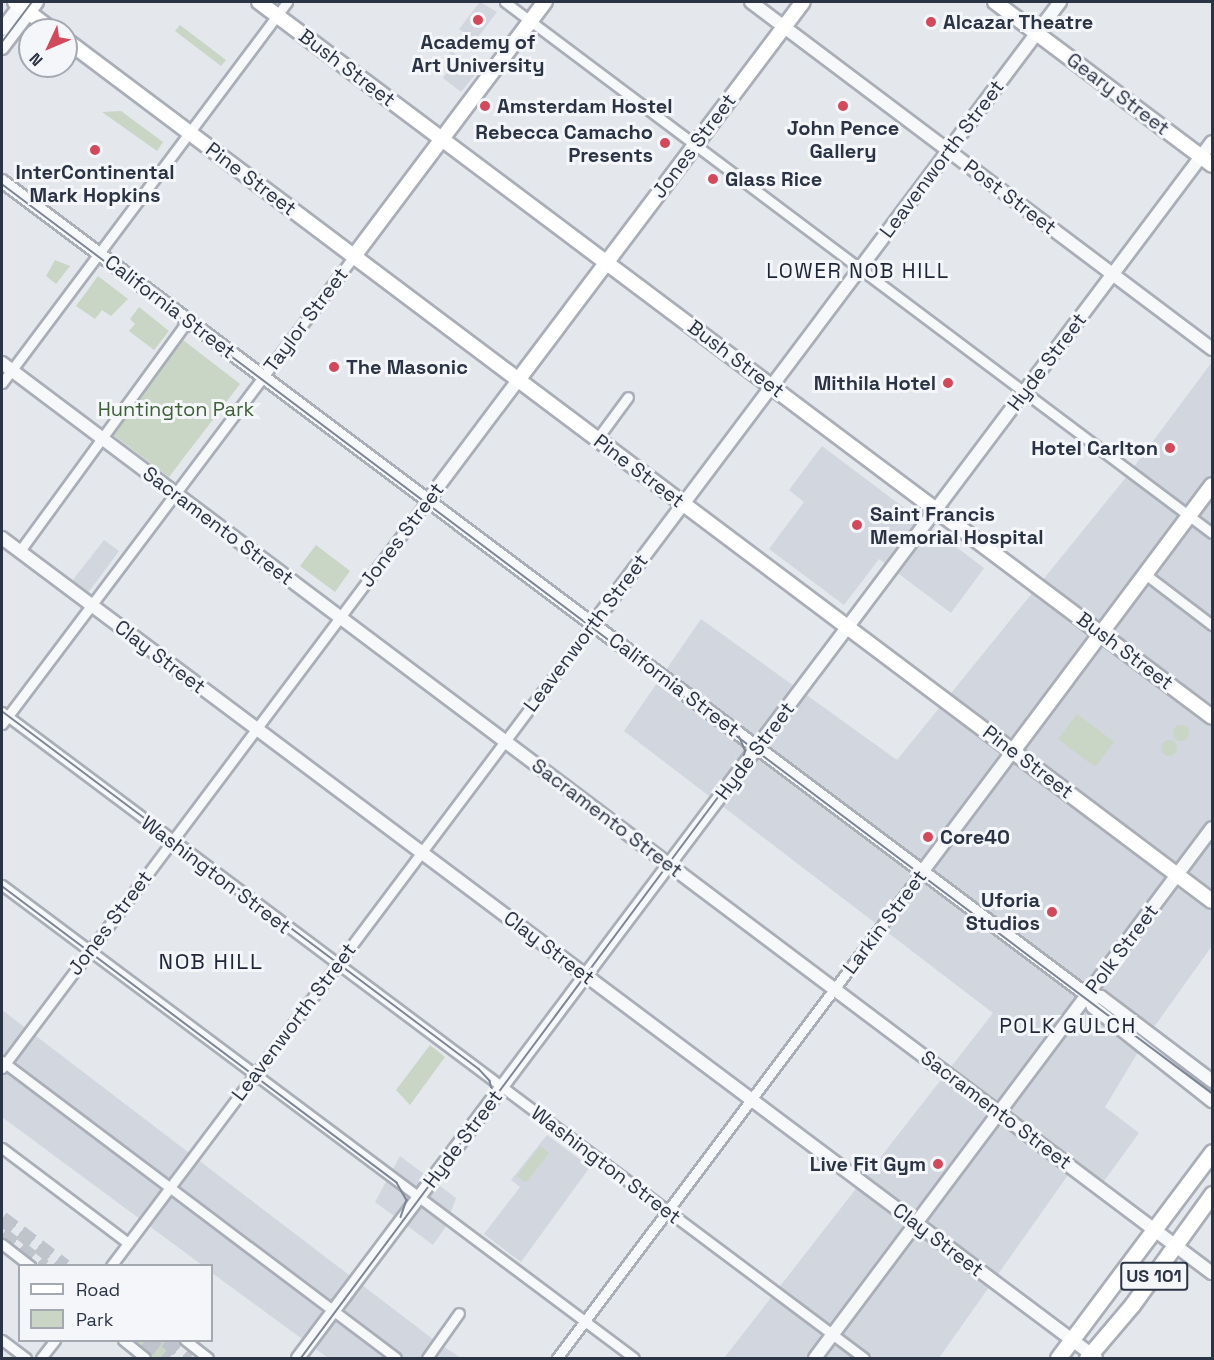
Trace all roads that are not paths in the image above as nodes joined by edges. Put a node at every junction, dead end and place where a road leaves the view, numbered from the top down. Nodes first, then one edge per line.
1 (259, 2) edge
2 (287, 2) edge
3 (505, 2) edge
4 (545, 2) edge
5 (751, 2) edge
6 (803, 2) edge
7 (995, 2) edge
8 (1060, 2) edge
9 (24, 4) edge
10 (277, 15) junction
11 (39, 18) edge
12 (530, 21) junction
13 (784, 26) junction
14 (2, 29) edge
15 (1036, 33) junction
16 (2, 48) edge
17 (78, 49) edge
18 (189, 132) junction
19 (442, 139) junction
20 (1212, 142) edge
21 (695, 145) junction
22 (948, 150) junction
23 (1207, 161) edge
24 (2, 180) edge
25 (98, 252) junction
26 (354, 256) junction
27 (606, 262) junction
28 (860, 268) junction
29 (1113, 274) junction
30 (188, 320) junction
31 (1212, 349) edge
32 (6, 367) edge
33 (263, 377) junction
34 (518, 380) junction
35 (2, 383) edge
36 (771, 386) junction
37 (1025, 392) junction
38 (628, 398) dead end
39 (102, 438) junction
40 (597, 439) junction
41 (1212, 485) edge
42 (175, 494) junction
43 (428, 500) junction
44 (683, 504) junction
45 (937, 510) junction
46 (1189, 516) junction
47 (1212, 533) edge
48 (2, 538) edge
49 (19, 552) junction
50 (1145, 574) junction
51 (92, 605) junction
52 (340, 617) junction
53 (593, 624) junction
54 (1212, 625) edge
55 (848, 627) junction
56 (1101, 633) junction
57 (1212, 717) edge
58 (3, 718) edge
59 (256, 729) junction
60 (505, 741) junction
61 (758, 747) junction
62 (1013, 751) junction
63 (1212, 828) edge
64 (171, 842) junction
65 (421, 852) junction
66 (669, 865) junction
67 (922, 872) junction
68 (1178, 875) junction
69 (2, 885) edge
70 (1212, 901) edge
71 (89, 951) junction
72 (336, 965) junction
73 (586, 976) junction
74 (834, 989) junction
75 (1087, 995) junction
76 (3, 1064) edge
77 (255, 1075) junction
78 (1212, 1081) edge
79 (502, 1087) junction
80 (751, 1100) junction
81 (1212, 1101) edge
82 (999, 1113) junction
83 (2, 1148) edge
84 (1212, 1152) edge
85 (170, 1188) junction
86 (1212, 1194) edge
87 (419, 1197) junction
88 (668, 1211) junction
89 (916, 1224) junction
90 (1154, 1229) junction
91 (128, 1243) junction
92 (2, 1244) edge
93 (1176, 1245) junction
94 (27, 1264) edge
95 (112, 1264) edge
96 (1212, 1273) edge
97 (334, 1311) junction
98 (459, 1313) dead end
99 (584, 1322) junction
100 (832, 1335) junction
101 (1070, 1339) junction
102 (2, 1340) edge
103 (54, 1342) edge
104 (124, 1342) edge
105 (185, 1342) edge
106 (1091, 1357) edge
107 (26, 1359) edge
108 (41, 1359) edge
109 (145, 1359) edge
110 (208, 1359) edge
111 (298, 1359) edge
112 (396, 1359) edge
113 (427, 1359) edge
114 (557, 1359) edge
115 (634, 1359) edge
116 (815, 1359) edge
117 (864, 1359) edge
118 (1058, 1359) edge

1 - 10 main road, Bush Street
2 - 10 street
3 - 12 street
4 - 12 main road, Taylor Street
5 - 13 street, Post Street
6 - 13 main road, Jones Street
7 - 15 main road, Geary Street
8 - 15 street, Leavenworth Street
9 - 11 main road
9 - 14 street
9 - 16 street
10 - 18 street
10 - 19 main road, Bush Street
12 - 19 main road, Taylor Street
12 - 21 street
13 - 21 main road, Jones Street
13 - 22 street, Post Street
15 - 22 street, Leavenworth Street
15 - 23 main road, Geary Street
17 - 18 main road, Pine Street
18 - 25 street
18 - 26 main road, Pine Street
19 - 26 main road, Taylor Street
19 - 27 main road, Bush Street
20 - 23 street, Hyde Street
21 - 27 main road, Jones Street
21 - 28 street
22 - 28 street, Leavenworth Street
22 - 29 street, Post Street
23 - 29 street, Hyde Street
24 - 25 street, California Street
25 - 30 street, California Street
25 - 32 street
26 - 33 street, Taylor Street
26 - 34 main road, Pine Street
27 - 34 main road, Jones Street
27 - 36 main road, Bush Street
28 - 36 street, Leavenworth Street
28 - 37 street
29 - 31 street, Post Street
29 - 37 street, Hyde Street
30 - 33 street, California Street
30 - 39 street
32 - 35 street
32 - 39 street, Sacramento Street
33 - 42 street, Taylor Street
33 - 43 street, California Street
34 - 40 main road, Pine Street
34 - 43 street, Jones Street
36 - 44 street, Leavenworth Street
36 - 45 main road, Bush Street
37 - 45 street, Hyde Street
37 - 46 street
38 - 40 street
39 - 42 street, Sacramento Street
39 - 49 street
40 - 44 main road, Pine Street
41 - 46 main road, Larkin Street
42 - 51 street, Taylor Street
42 - 52 street, Sacramento Street
43 - 52 street, Jones Street
43 - 53 street, California Street
44 - 53 street, Leavenworth Street
44 - 55 main road, Pine Street
45 - 55 street, Hyde Street
45 - 56 main road, Bush Street
46 - 47 street
46 - 50 main road, Larkin Street
48 - 49 street, Clay Street
49 - 51 street, Clay Street
50 - 54 street
50 - 56 main road, Larkin Street
51 - 58 street, Taylor Street
51 - 59 street, Clay Street
52 - 59 street, Jones Street
52 - 60 street, Sacramento Street
53 - 60 street, Leavenworth Street
53 - 61 street, California Street
55 - 61 street, Hyde Street
55 - 62 main road, Pine Street
56 - 57 main road, Bush Street
56 - 62 main road, Larkin Street
58 - 64 street, Washington Street
59 - 64 street, Jones Street
59 - 65 street, Clay Street
60 - 65 street, Leavenworth Street
60 - 66 street, Sacramento Street
61 - 66 street, Hyde Street
61 - 67 street, California Street
62 - 67 street, Larkin Street
62 - 68 main road, Pine Street
63 - 68 street, Polk Street
64 - 71 street, Jones Street
64 - 72 street, Washington Street
65 - 72 street, Leavenworth Street
65 - 73 street, Clay Street
66 - 73 street, Hyde Street
66 - 74 street, Sacramento Street
67 - 74 street, Larkin Street
67 - 75 street, California Street
68 - 70 main road, Pine Street
68 - 75 street, Polk Street
69 - 71 street
71 - 76 street, Jones Street
71 - 77 street
72 - 77 street, Leavenworth Street
72 - 79 street, Washington Street
73 - 79 street, Hyde Street
73 - 80 street, Clay Street
74 - 80 street, Larkin Street
74 - 82 street, Sacramento Street
75 - 78 street, California Street
75 - 81 street, California Street
75 - 82 street, Polk Street
76 - 85 street
77 - 85 street, Leavenworth Street
77 - 87 street
79 - 87 street, Hyde Street
79 - 88 street, Washington Street
80 - 88 street, Larkin Street
80 - 89 street, Clay Street
82 - 89 street, Polk Street
82 - 90 street, Sacramento Street
83 - 91 street
84 - 90 highway, US 101
85 - 91 street, Leavenworth Street
85 - 97 street
86 - 93 highway, US 101
87 - 97 street, Hyde Street
87 - 99 street
88 - 99 street, Larkin Street
88 - 100 street, Washington Street
89 - 100 street, Polk Street
89 - 101 street, Clay Street
90 - 93 street, Sacramento Street
90 - 101 highway, US 101
91 - 95 street, Leavenworth Street
92 - 94 street
93 - 96 street, Sacramento Street
93 - 106 highway, US 101
97 - 111 street, Hyde Street
97 - 112 street
98 - 113 street
99 - 114 street, Larkin Street
99 - 115 street
100 - 116 street, Polk Street
100 - 117 street, Washington Street
101 - 106 street, Clay Street
101 - 118 highway, US 101
102 - 107 street
103 - 108 street
104 - 109 street
105 - 110 street

